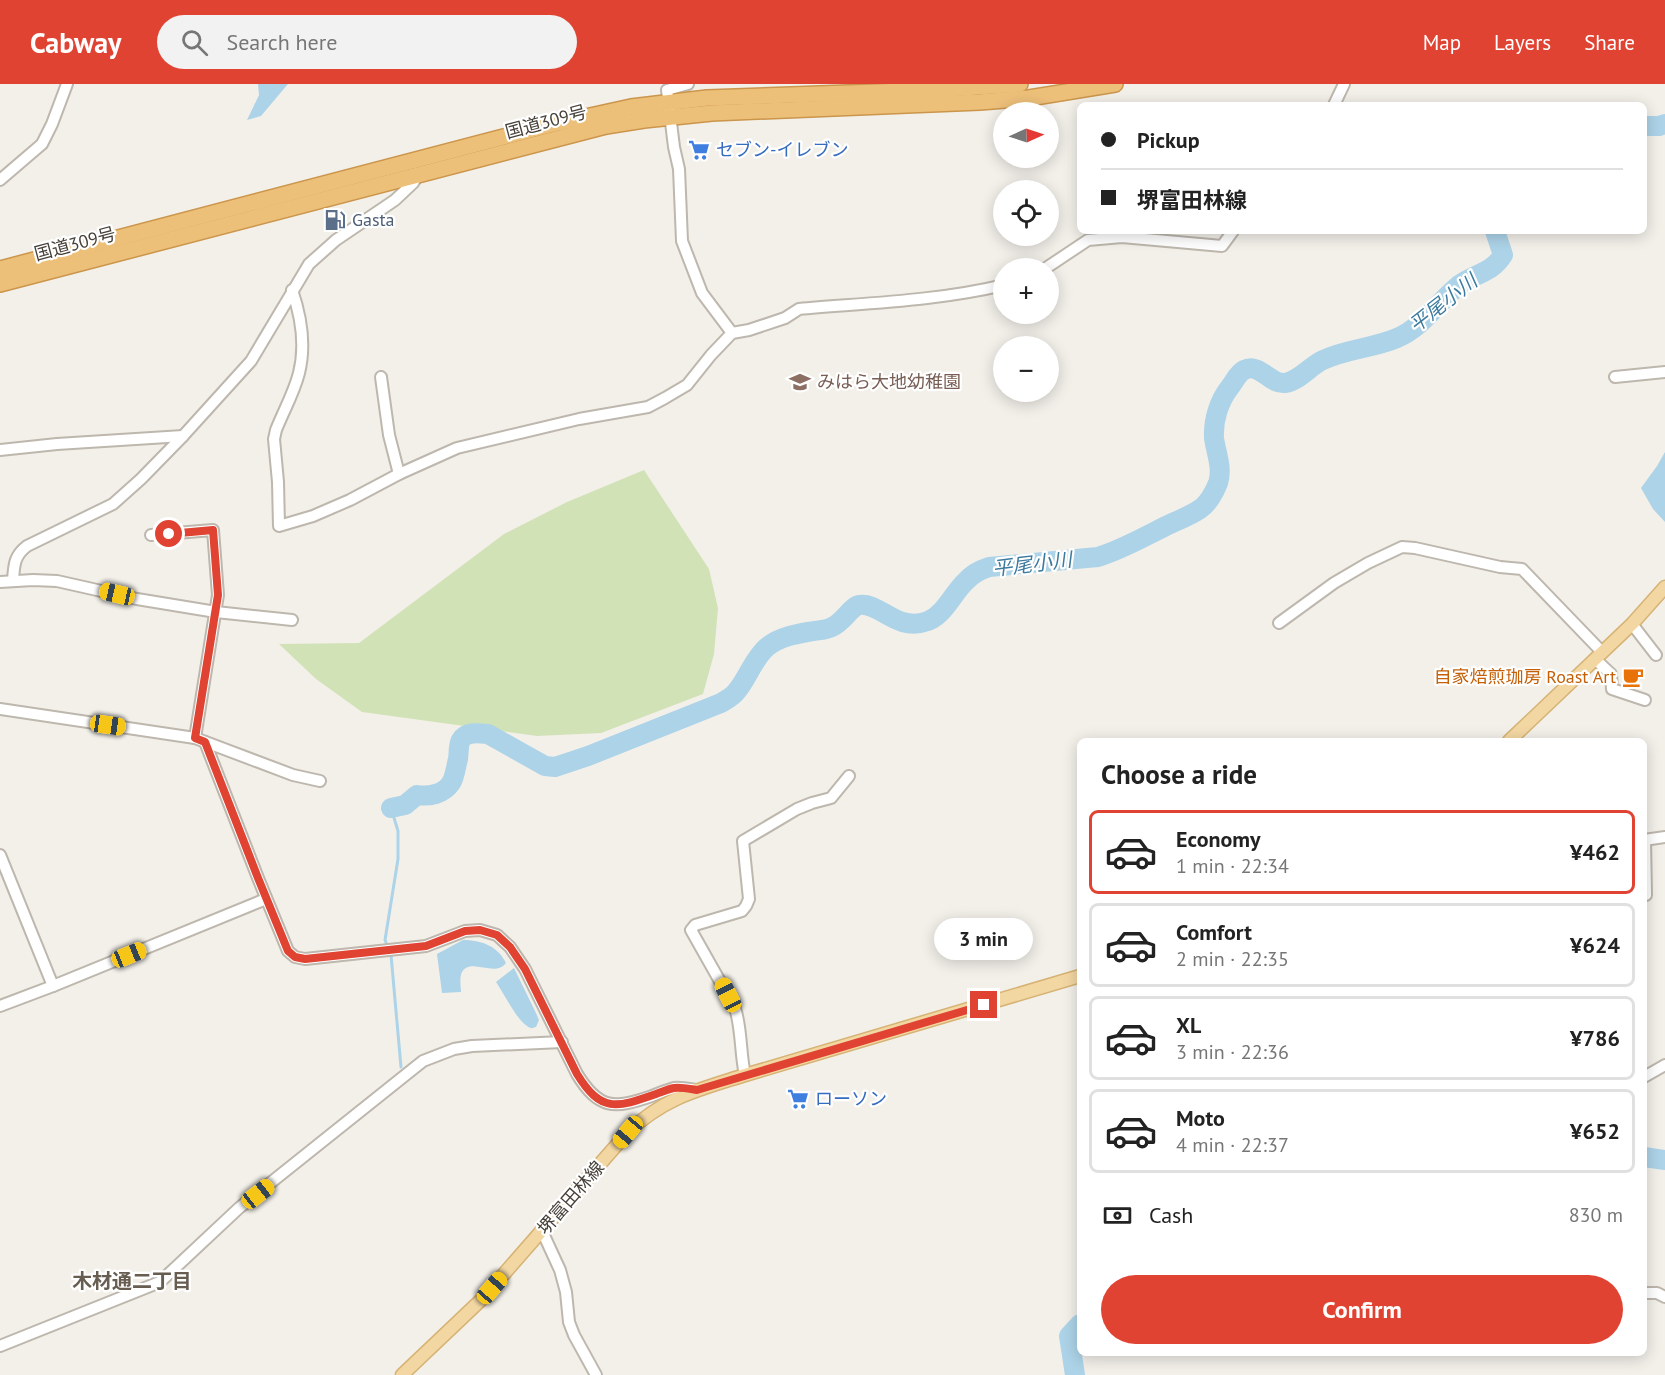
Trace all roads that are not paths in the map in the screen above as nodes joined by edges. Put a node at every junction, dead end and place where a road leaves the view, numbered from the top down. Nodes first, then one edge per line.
1 (67, 84) edge
2 (688, 84) edge
3 (1020, 84) edge
4 (1115, 84) edge
5 (1344, 84) edge
6 (933, 87) edge
7 (1335, 102) edge
8 (668, 109) junction
9 (418, 175) junction
10 (0, 180) edge
11 (1231, 234) edge
12 (1059, 259) edge
13 (0, 269) edge
14 (0, 284) edge
15 (993, 287) edge
16 (292, 290) junction
17 (732, 333) junction
18 (1665, 372) edge
19 (381, 377) dead end
20 (1615, 377) dead end
21 (183, 436) junction
22 (0, 450) edge
23 (399, 474) junction
24 (151, 535) dead end
25 (14, 581) junction
26 (0, 582) edge
27 (1665, 587) edge
28 (216, 612) junction
29 (292, 620) dead end
30 (1279, 623) dead end
31 (1632, 624) junction
32 (1656, 655) dead end
33 (1598, 656) junction
34 (1645, 700) dead end
35 (0, 709) edge
36 (1512, 738) edge
37 (200, 740) junction
38 (849, 776) dead end
39 (320, 781) dead end
40 (1665, 837) edge
41 (1647, 840) edge
42 (0, 855) edge
43 (266, 899) junction
44 (1077, 977) edge
45 (53, 986) junction
46 (0, 1006) edge
47 (562, 1042) junction
48 (1665, 1065) edge
49 (745, 1075) junction
50 (1647, 1075) edge
51 (697, 1090) junction
52 (542, 1231) junction
53 (1661, 1295) edge
54 (1665, 1304) edge
55 (0, 1347) edge
56 (402, 1375) edge
57 (596, 1375) edge

1 - 10 street
2 - 8 street
3 - 6 highway, 国道309号
4 - 8 highway, 国道309号
5 - 7 street
6 - 8 highway, 国道309号
8 - 9 highway, 国道309号
8 - 13 highway, 国道309号
8 - 17 street
9 - 14 highway, 国道309号
9 - 16 street
11 - 12 street
15 - 17 street
16 - 21 street
16 - 23 street
17 - 23 street
18 - 20 street
19 - 23 street
21 - 22 street
21 - 25 street
24 - 28 street
25 - 26 street
25 - 28 street
27 - 31 main road
28 - 29 street
28 - 37 street
30 - 33 street
31 - 32 street
31 - 33 main road
33 - 34 street
33 - 36 main road
35 - 37 street
37 - 39 street
37 - 43 street
38 - 49 street
40 - 41 street
42 - 45 street
43 - 45 street
43 - 47 street
44 - 49 main road, 堺富田林線
45 - 46 street
47 - 51 street
47 - 55 street
48 - 50 street
49 - 51 main road, 堺富田林線
51 - 52 main road, 堺富田林線
52 - 56 main road, 堺富田林線
52 - 57 street
53 - 54 street

